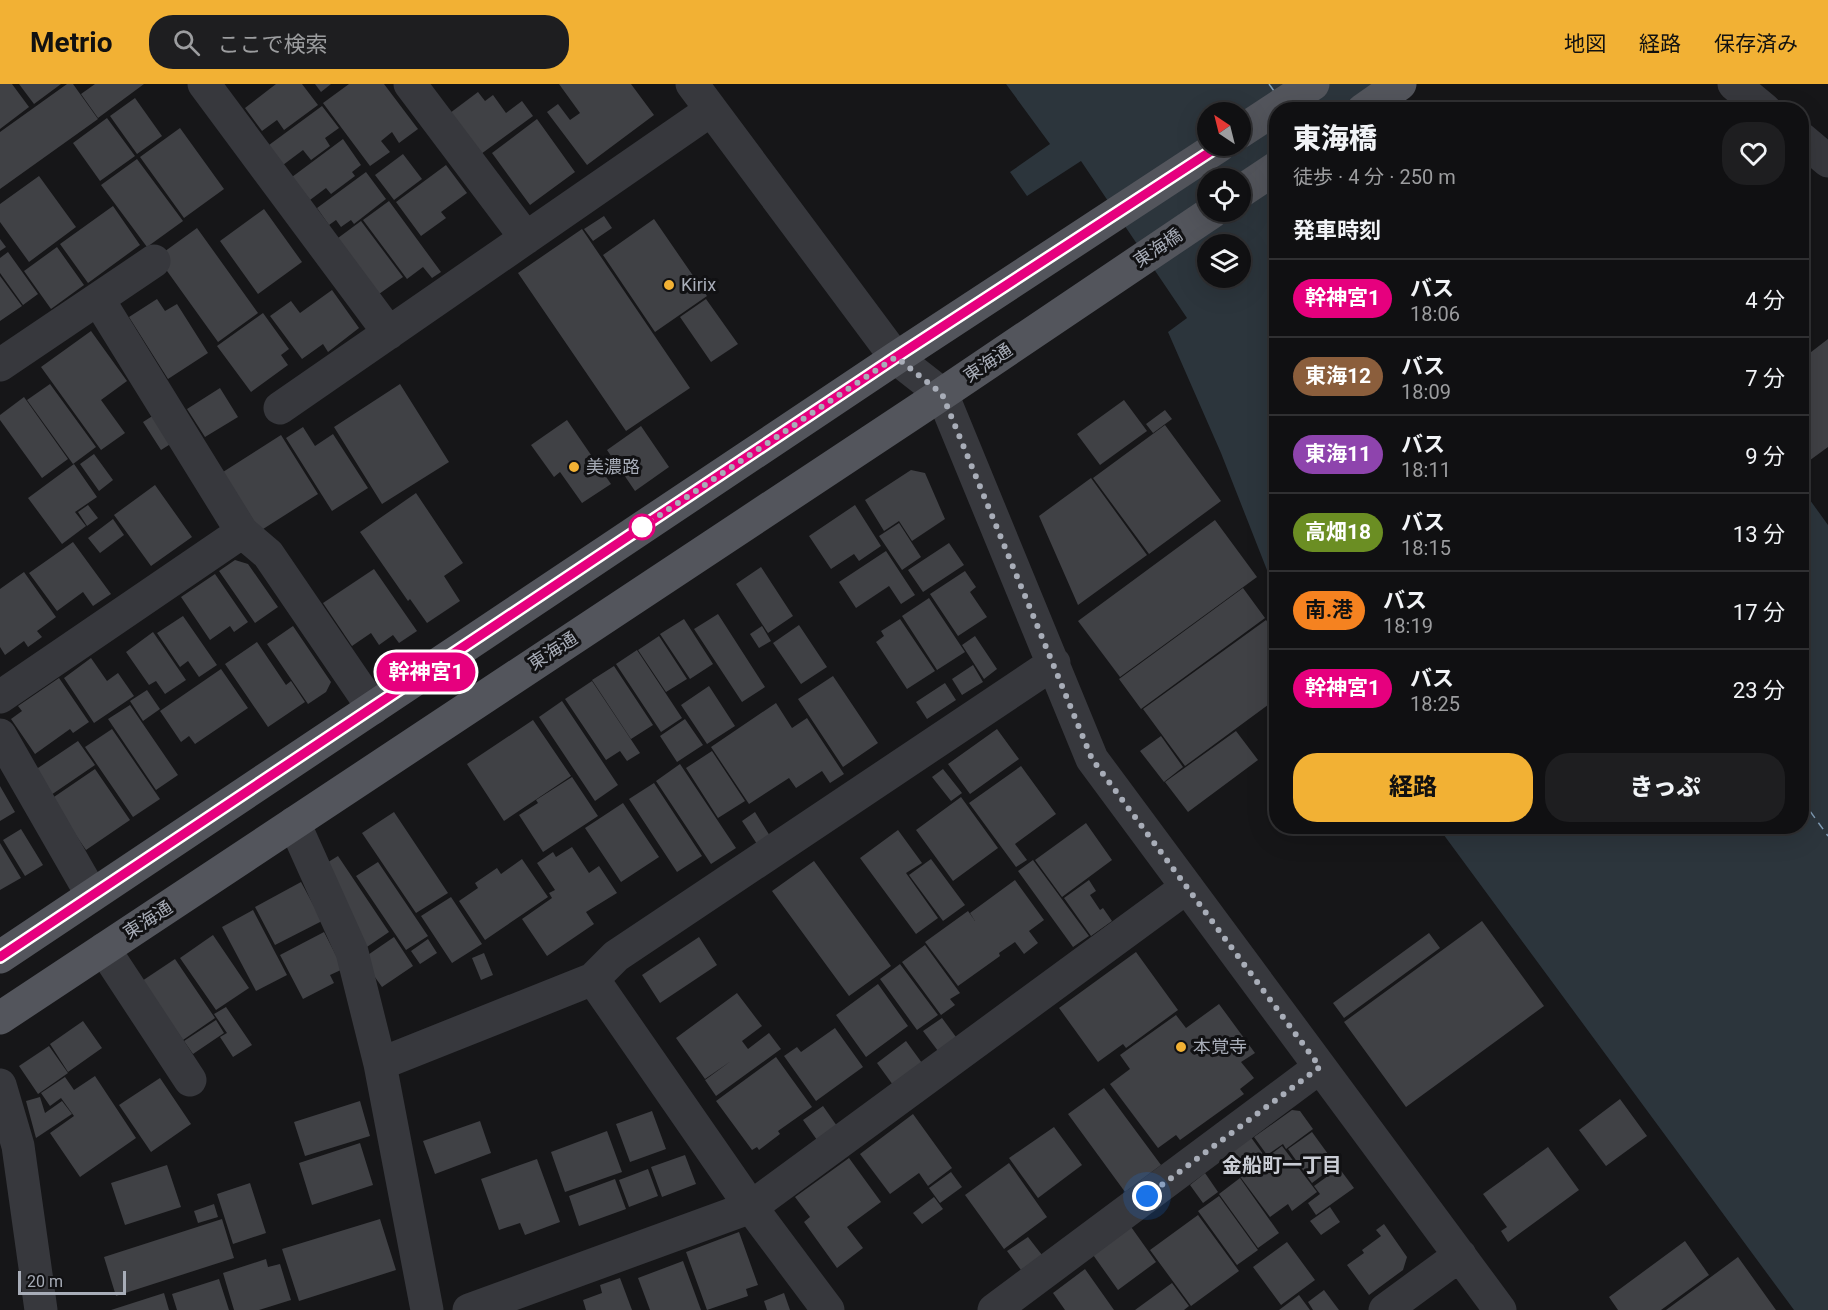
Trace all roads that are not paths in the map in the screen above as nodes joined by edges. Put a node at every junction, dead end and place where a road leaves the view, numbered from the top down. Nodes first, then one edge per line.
1 (204, 84) edge
2 (410, 84) edge
3 (1313, 84) edge
4 (1400, 84) edge
5 (1734, 84) edge
6 (702, 97) edge
7 (1286, 102) edge
8 (1374, 102) edge
9 (1755, 102) edge
10 (1269, 113) edge
11 (1251, 125) edge
12 (1809, 145) edge
13 (1204, 156) edge
14 (1828, 161) edge
15 (1269, 173) edge
16 (1251, 185) edge
17 (1197, 222) edge
18 (526, 238) junction
19 (154, 261) dead end
20 (1105, 284) joint
21 (98, 299) junction
22 (389, 333) junction
23 (896, 357) junction
24 (0, 365) edge
25 (942, 394) junction
26 (280, 408) dead end
27 (242, 532) junction
28 (1054, 663) junction
29 (0, 697) edge
30 (373, 708) junction
31 (0, 735) edge
32 (294, 823) junction
33 (1187, 887) junction
34 (92, 895) junction
35 (104, 949) junction
36 (0, 957) edge
37 (593, 979) junction
38 (0, 1018) edge
39 (380, 1064) junction
40 (1320, 1067) junction
41 (189, 1080) dead end
42 (0, 1085) edge
43 (12, 1203) edge
44 (751, 1207) junction
45 (1460, 1255) junction
46 (41, 1310) edge
47 (428, 1310) edge
48 (469, 1310) edge
49 (828, 1310) edge
50 (994, 1310) edge
51 (1385, 1310) edge
52 (1500, 1310) edge

1 - 22 street
2 - 18 street
3 - 7 main road
4 - 8 main road
5 - 9 street
6 - 18 street
6 - 23 street
10 - 11 main road
12 - 14 street
13 - 23 main road
15 - 16 main road
17 - 20 main road, 東海橋
18 - 22 street
19 - 21 street
20 - 25 main road, 東海通
21 - 24 street
21 - 27 street
22 - 26 street
23 - 25 street
23 - 30 main road
25 - 28 street
25 - 32 main road, 東海通
27 - 29 street
27 - 30 street
28 - 33 street
28 - 37 street
30 - 34 main road
31 - 34 street
32 - 35 main road, 東海通
32 - 39 street
33 - 40 street
33 - 44 street
34 - 36 main road
35 - 38 main road, 東海通
35 - 41 street
37 - 39 street
37 - 44 street
39 - 47 street
40 - 45 street
40 - 50 street
42 - 43 street
43 - 46 street
44 - 48 street
44 - 49 street
45 - 51 street
45 - 52 street

